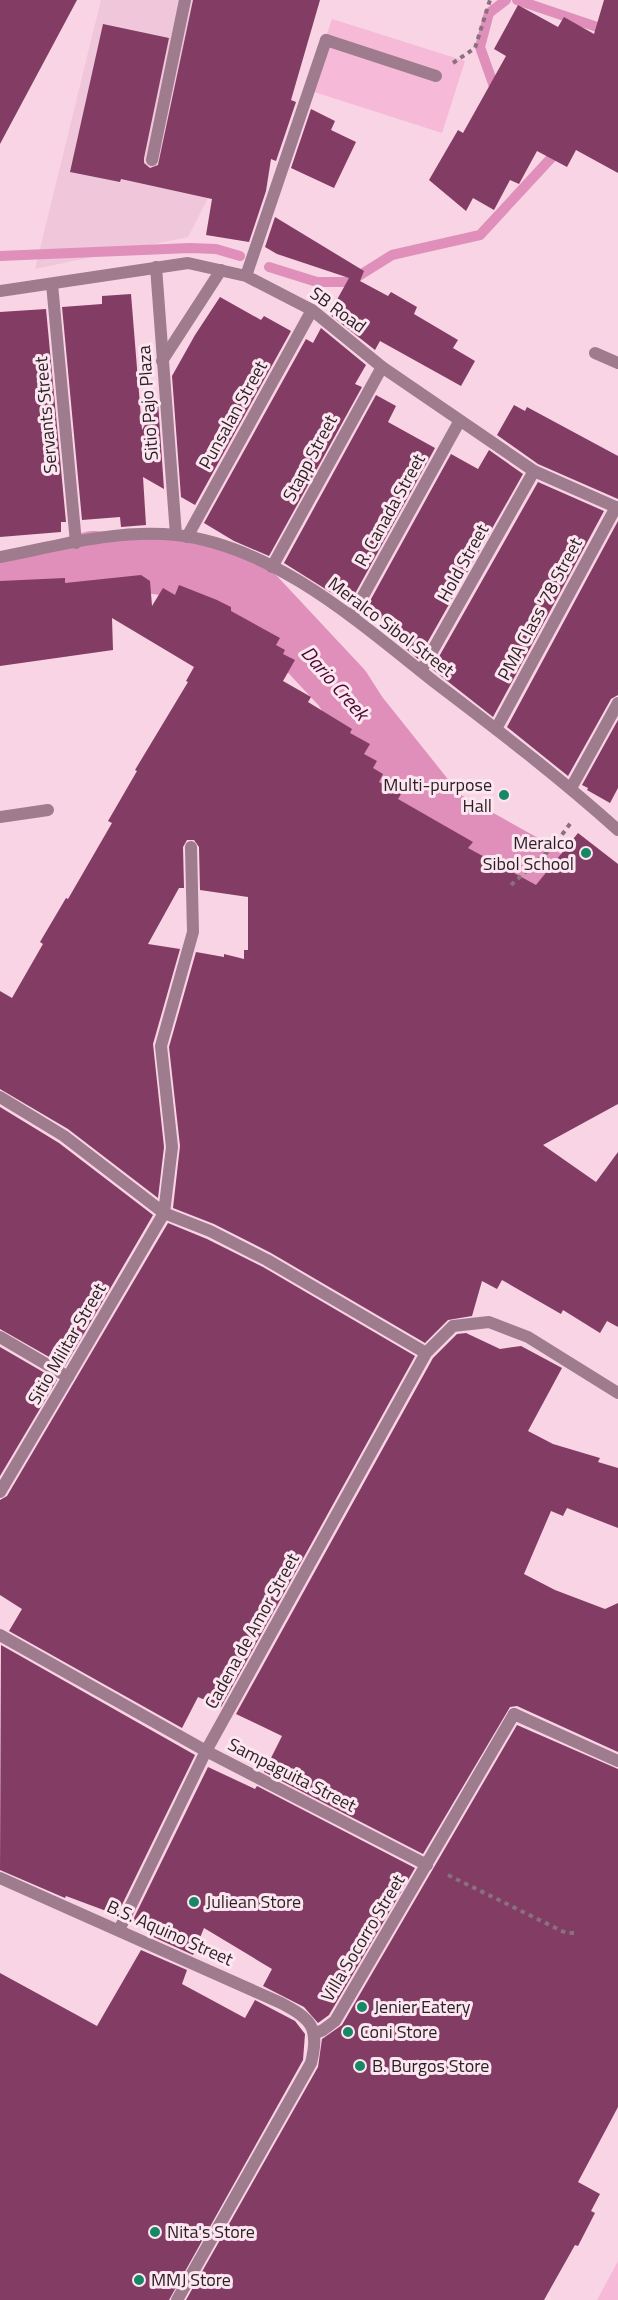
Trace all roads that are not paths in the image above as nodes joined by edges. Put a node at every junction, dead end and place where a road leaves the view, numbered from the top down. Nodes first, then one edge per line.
1 (185, 0) edge
2 (435, 76) road end
3 (152, 160) dead end
4 (156, 267) junction
5 (221, 270) junction
6 (246, 276) junction
7 (52, 284) junction
8 (0, 291) edge
9 (312, 310) junction
10 (595, 353) dead end
11 (162, 361) junction
12 (618, 363) edge
13 (382, 367) junction
14 (459, 422) junction
15 (534, 471) junction
16 (617, 507) edge
17 (182, 536) junction
18 (76, 543) junction
19 (0, 557) edge
20 (272, 567) junction
21 (352, 616) junction
22 (422, 671) junction
23 (618, 703) edge
24 (496, 729) junction
25 (571, 788) junction
26 (48, 810) dead end
27 (0, 817) edge
28 (618, 830) edge
29 (191, 847) dead end
30 (0, 1097) edge
31 (164, 1214) junction
32 (0, 1337) edge
33 (426, 1353) junction
34 (68, 1377) junction
35 (618, 1393) edge
36 (0, 1492) edge
37 (0, 1635) edge
38 (206, 1750) junction
39 (618, 1761) edge
40 (427, 1865) junction
41 (0, 1878) edge
42 (119, 1930) junction
43 (314, 2034) junction
44 (177, 2300) edge

1 - 3 street
2 - 6 street
4 - 5 street, SB Road
4 - 7 street, SB Road
4 - 11 street, Sitio Pajo Plaza
5 - 6 street, SB Road
5 - 11 street
6 - 9 street, SB Road
7 - 8 street, SB Road
7 - 18 street, Servants Street
9 - 13 street, SB Road
9 - 17 street, Punsalan Street
10 - 12 street
11 - 17 street, Sitio Pajo Plaza
13 - 14 street, SB Road
13 - 20 street, Stapp Street
14 - 15 street, SB Road
14 - 21 street, R. Canada Street
15 - 16 street, SB Road
15 - 22 street, Hold Street
16 - 24 street, PMA Class '78 Street
17 - 18 street, Meralco Sibol Street
17 - 20 street, Meralco Sibol Street
18 - 19 street, Meralco Sibol Street
20 - 21 street, Meralco Sibol Street
21 - 22 street, Meralco Sibol Street
22 - 24 street, Meralco Sibol Street
23 - 25 street
24 - 25 street, Meralco Sibol Street
25 - 28 street, Meralco Sibol Street
26 - 27 street
29 - 31 street
30 - 31 street
31 - 33 street
31 - 34 street, Sitio Militar Street
32 - 34 street
33 - 35 street, Cadena de Amor Street
33 - 38 street, Cadena de Amor Street
34 - 36 street, Sitio Militar Street
37 - 38 street, Sampaguita Street
38 - 40 street, Sampaguita Street
38 - 42 street, Cadena de Amor Street
39 - 40 street, Villa Socorro Street
40 - 43 street, Villa Socorro Street
41 - 42 street, B.S. Aquino Street
42 - 43 street, B.S. Aquino Street
43 - 44 street

